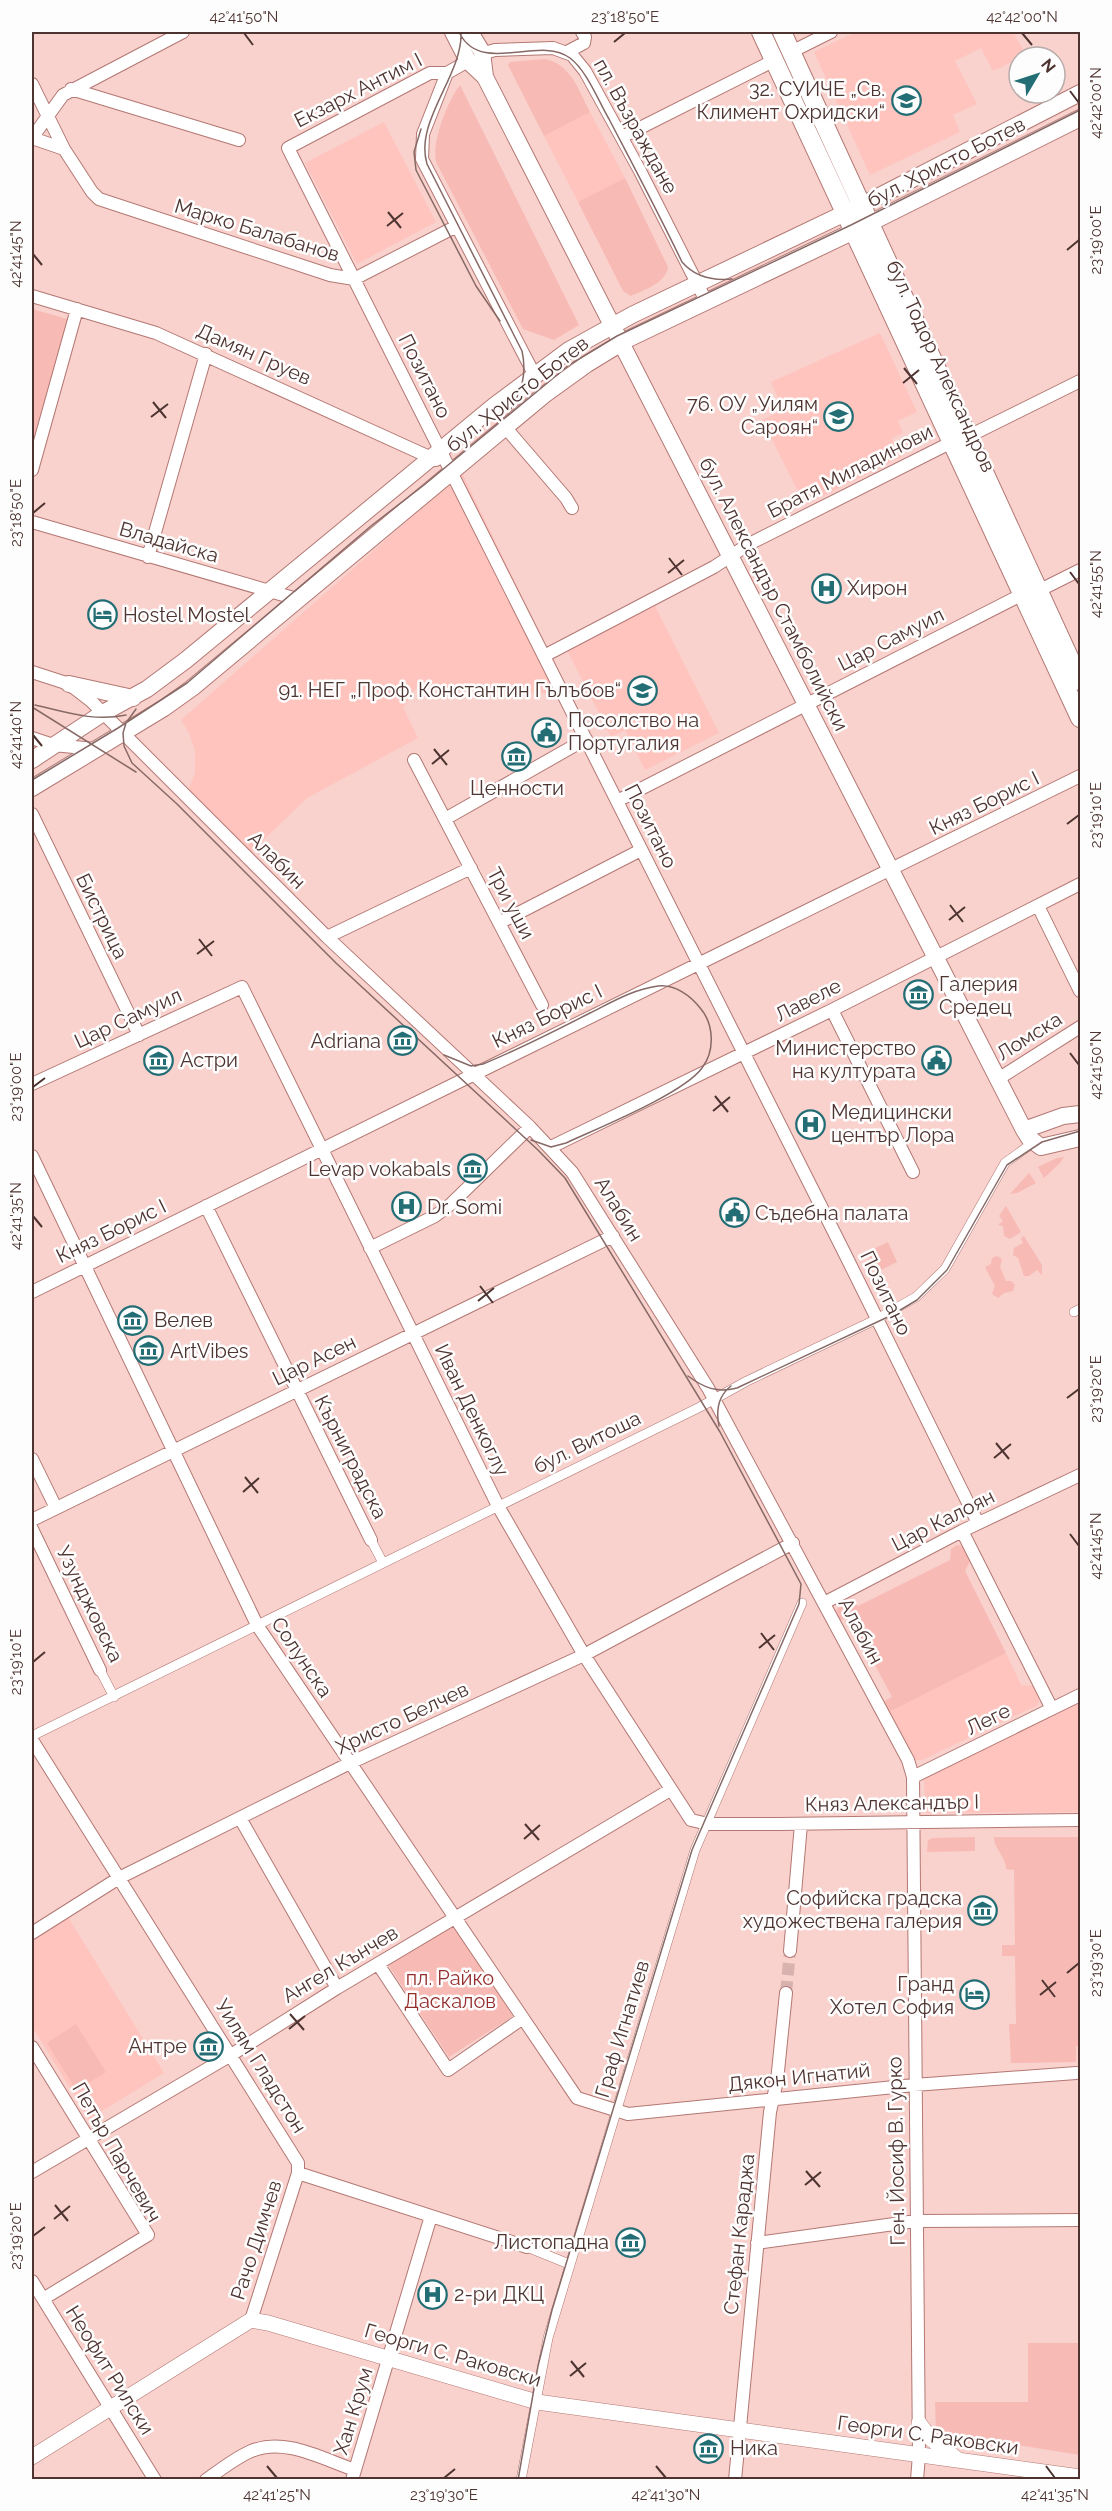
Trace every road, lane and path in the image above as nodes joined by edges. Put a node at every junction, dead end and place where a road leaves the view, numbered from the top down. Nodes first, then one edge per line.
1 (183, 32) edge
2 (453, 32) edge
3 (470, 32) edge
4 (582, 32) edge
5 (761, 32) edge
6 (782, 32) edge
7 (831, 32) edge
8 (567, 52) junction
9 (791, 52) junction
10 (475, 57) junction
11 (775, 60) junction
12 (447, 73) junction
13 (32, 84) edge
14 (71, 89) junction
15 (1080, 93) edge
16 (48, 116) junction
17 (1080, 118) edge
18 (622, 137) junction
19 (32, 138) edge
20 (239, 140) dead end
21 (288, 148) joint
22 (64, 149) junction
23 (853, 209) junction
24 (455, 227) junction
25 (862, 227) junction
26 (354, 279) junction
27 (697, 284) junction
28 (32, 296) edge
29 (706, 301) junction
30 (77, 309) junction
31 (612, 325) junction
32 (621, 343) junction
33 (206, 354) junction
34 (534, 375) junction
35 (1080, 381) edge
36 (505, 428) junction
37 (960, 439) junction
38 (437, 454) junction
39 (32, 470) edge
40 (452, 471) junction
41 (572, 508) dead end
42 (32, 522) edge
43 (148, 556) junction
44 (731, 558) junction
45 (1080, 570) edge
46 (271, 591) junction
47 (1030, 593) junction
48 (297, 599) junction
49 (544, 656) junction
50 (32, 672) edge
51 (1080, 681) edge
52 (69, 684) junction
53 (133, 698) junction
54 (807, 705) junction
55 (103, 713) junction
56 (1080, 718) edge
57 (123, 733) junction
58 (586, 740) junction
59 (53, 745) junction
60 (97, 749) junction
61 (32, 750) edge
62 (414, 760) dead end
63 (1080, 776) edge
64 (32, 788) edge
65 (617, 801) junction
66 (32, 814) edge
67 (445, 819) junction
68 (642, 850) junction
69 (471, 868) junction
70 (891, 870) junction
71 (1080, 884) edge
72 (1038, 906) junction
73 (499, 923) junction
74 (327, 937) junction
75 (936, 956) junction
76 (699, 964) junction
77 (242, 987) joint
78 (1080, 991) edge
79 (542, 1005) dead end
80 (832, 1010) junction
81 (1080, 1027) edge
82 (139, 1035) junction
83 (743, 1054) junction
84 (472, 1075) junction
85 (998, 1079) junction
86 (32, 1084) edge
87 (1080, 1114) edge
88 (530, 1127) junction
89 (1029, 1136) junction
90 (1080, 1138) edge
91 (551, 1147) junction
92 (322, 1149) junction
93 (32, 1156) edge
94 (913, 1172) dead end
95 (206, 1206) junction
96 (613, 1236) junction
97 (370, 1248) junction
98 (84, 1267) junction
99 (32, 1292) edge
100 (877, 1319) junction
101 (413, 1334) junction
102 (296, 1391) junction
103 (714, 1399) junction
104 (172, 1451) junction
105 (32, 1460) edge
106 (1080, 1475) edge
107 (498, 1506) junction
108 (56, 1508) junction
109 (32, 1520) edge
110 (978, 1523) junction
111 (32, 1529) edge
112 (962, 1531) junction
113 (371, 1540) joint
114 (793, 1543) junction
115 (383, 1563) junction
116 (802, 1603) dead end
117 (824, 1603) junction
118 (257, 1625) junction
119 (584, 1655) junction
120 (100, 1670) joint
121 (1080, 1695) edge
122 (114, 1696) junction
123 (1052, 1709) junction
124 (32, 1738) edge
125 (350, 1763) junction
126 (913, 1777) junction
127 (670, 1790) junction
128 (240, 1818) junction
129 (1080, 1820) edge
130 (913, 1822) junction
131 (705, 1824) junction
132 (801, 1824) junction
133 (119, 1878) junction
134 (455, 1917) junction
135 (32, 1933) edge
136 (790, 1951) tunnel mouth
137 (378, 1964) junction
138 (337, 1988) junction
139 (786, 1993) tunnel mouth
140 (523, 2018) junction
141 (32, 2047) edge
142 (231, 2055) junction
143 (1078, 2073) edge
144 (914, 2085) junction
145 (773, 2099) junction
146 (616, 2110) junction
147 (628, 2114) joint
148 (88, 2139) junction
149 (32, 2172) edge
150 (298, 2173) junction
151 (431, 2216) junction
152 (1080, 2220) edge
153 (916, 2221) junction
154 (757, 2243) junction
155 (527, 2247) joint
156 (569, 2264) junction
157 (32, 2281) edge
158 (43, 2299) junction
159 (251, 2319) junction
160 (390, 2360) junction
161 (535, 2402) junction
162 (110, 2409) junction
163 (919, 2423) junction
164 (741, 2431) junction
165 (919, 2455) junction
166 (32, 2457) edge
167 (959, 2461) junction
168 (354, 2475) edge
169 (1080, 2477) edge
170 (155, 2480) edge
171 (206, 2480) edge
172 (521, 2480) edge
173 (735, 2480) edge
174 (917, 2480) edge

1 - 14 street
2 - 10 main road, бул. Александър Стамболийски
3 - 10 main road, бул. Александър Стамболийски
4 - 8 street
5 - 11 main road, бул. Тодор Александров
6 - 9 main road, бул. Тодор Александров
7 - 9 street
8 - 10 street, пл. Възраждане
8 - 18 street, пл. Възраждане
9 - 23 main road, бул. Тодор Александров
10 - 12 street, пл. Възраждане
10 - 31 main road, бул. Александър Стамболийски
11 - 18 street
11 - 23 main road, бул. Тодор Александров
12 - 21 street, Екзарх Антим I
12 - 24 street
13 - 16 street
14 - 16 street
14 - 20 street
15 - 23 main road, бул. Христо Ботев
16 - 19 street
16 - 22 street
17 - 25 main road, бул. Христо Ботев
18 - 27 street, пл. Възраждане
19 - 22 street
21 - 26 street, Позитано
22 - 26 street, Марко Балабанов
23 - 25 main road, бул. Тодор Александров
23 - 27 main road, бул. Христо Ботев
24 - 26 street, Марко Балабанов
24 - 34 street
25 - 29 main road, бул. Христо Ботев
25 - 37 main road, бул. Тодор Александров
26 - 38 street, Позитано
27 - 29 street, пл. Възраждане
27 - 31 main road, бул. Христо Ботев
28 - 30 street, Дамян Груев
29 - 32 main road, бул. Христо Ботев
30 - 33 street, Дамян Груев
30 - 39 street
31 - 32 main road, бул. Александър Стамболийски
31 - 34 main road, бул. Христо Ботев
32 - 36 main road, бул. Христо Ботев
32 - 44 main road, бул. Александър Стамболийски
33 - 38 street, Дамян Груев
33 - 43 street
34 - 38 main road, бул. Христо Ботев
35 - 37 street, Братя Миладинови
36 - 40 main road, бул. Христо Ботев
36 - 41 street
37 - 44 street, Братя Миладинови
37 - 47 main road, бул. Тодор Александров
38 - 40 street, Позитано
38 - 46 main road, бул. Христо Ботев
40 - 48 main road, бул. Христо Ботев
40 - 49 street, Позитано
42 - 43 street, Владайска
43 - 46 street, Владайска
44 - 49 street, Братя Миладинови
44 - 54 main road, бул. Александър Стамболийски
45 - 47 street, Цар Самуил
46 - 48 street, Владайска
46 - 53 main road, бул. Христо Ботев
47 - 51 main road, бул. Тодор Александров
47 - 54 street, Цар Самуил
47 - 56 main road, бул. Тодор Александров
48 - 57 main road, бул. Христо Ботев
49 - 58 street, Позитано
50 - 52 street
52 - 53 main road
52 - 55 street, Алабин
53 - 55 main road, бул. Христо Ботев
54 - 65 street, Цар Самуил
54 - 70 main road, бул. Александър Стамболийски
55 - 57 street, Алабин
55 - 59 main road, бул. Христо Ботев
57 - 60 main road, бул. Христо Ботев
57 - 74 street, Алабин
58 - 65 street, Позитано
58 - 67 street
59 - 60 street
59 - 61 main road, бул. Христо Ботев
60 - 64 main road, бул. Христо Ботев
62 - 67 street, Три уши
63 - 70 street, Княз Борис I
65 - 68 street, Позитано
66 - 82 street, Бистрица
67 - 69 street, Три уши
68 - 73 street
68 - 76 street, Позитано
69 - 73 street, Три уши
69 - 74 street
70 - 75 main road, бул. Александър Стамболийски
70 - 76 street, Княз Борис I
71 - 72 street, Лавеле
72 - 75 street, Лавеле
72 - 78 street
73 - 79 street, Три уши
74 - 84 street, Алабин
75 - 80 street, Лавеле
75 - 85 main road, бул. Александър Стамболийски
76 - 83 street, Позитано
76 - 84 street, Княз Борис I
77 - 82 street, Цар Самуил
77 - 92 street, Иван Денкоглу
80 - 83 street, Лавеле
80 - 94 street
81 - 85 street, Ломска
82 - 86 street, Цар Самуил
83 - 91 street, Лавеле
83 - 100 street, Позитано
84 - 88 street, Алабин
84 - 92 street, Княз Борис I
85 - 89 main road, бул. Александър Стамболийски
87 - 89 main road
88 - 91 street, Алабин
88 - 97 street
89 - 90 main road
89 - 100 street, бул. Витоша
91 - 96 street, Алабин
92 - 95 street, Княз Борис I
92 - 97 street, Иван Денкоглу
93 - 98 street, Солунска
95 - 98 street, Княз Борис I
95 - 102 street, Кърниградска
96 - 101 street, Цар Асен
96 - 103 street, Алабин
97 - 101 street, Иван Денкоглу
98 - 99 street, Княз Борис I
98 - 104 street, Солунска
100 - 103 street, бул. Витоша
100 - 110 street, Позитано
101 - 102 street, Цар Асен
101 - 107 street, Иван Денкоглу
102 - 104 street, Цар Асен
102 - 113 street, Кърниградска
103 - 107 street, бул. Витоша
103 - 114 street, Алабин
104 - 108 street, Цар Асен
104 - 118 street, Солунска
105 - 108 street
106 - 110 street, Цар Калоян
107 - 115 street, бул. Витоша
107 - 119 street, Иван Денкоглу
108 - 109 street, Цар Асен
110 - 112 street, Цар Калоян
111 - 120 street, Узунджовска
112 - 117 street, Цар Калоян
112 - 123 street
113 - 115 street, Кърниградска
114 - 117 street, Алабин
114 - 119 street, Христо Белчев
115 - 118 street, бул. Витоша
116 - 131 street, Граф Игнатиев
117 - 126 street, Алабин
118 - 122 street, бул. Витоша
118 - 125 street, Солунска
119 - 125 street, Христо Белчев
119 - 127 street, Иван Денкоглу
120 - 122 street, Узунджовска
121 - 123 street, Леге
122 - 124 street, бул. Витоша
123 - 126 street, Леге
124 - 133 street, Уилям Гладстон
125 - 128 street, Христо Белчев
125 - 134 street, Солунска
126 - 130 street, Алабин
127 - 131 street, Иван Денкоглу
127 - 134 street, Ангел Кънчев
128 - 133 street, Христо Белчев
128 - 138 street
129 - 130 street, Княз Александър I
130 - 132 street, Княз Александър I
130 - 144 street, Ген. Йосиф В. Гурко
131 - 132 street, Княз Александър I
131 - 146 street, Граф Игнатиев
132 - 136 street
133 - 135 street, Христо Белчев
133 - 142 street, Уилям Гладстон
134 - 137 street, Ангел Кънчев
134 - 140 street, Солунска
137 - 138 street, Ангел Кънчев
137 - 140 street
138 - 142 street, Ангел Кънчев
139 - 145 street, Стефан Караджа
140 - 146 street, Солунска
141 - 148 street, Петър Парчевич
142 - 148 street, Ангел Кънчев
142 - 150 street, Уилям Гладстон
143 - 144 street, Дякон Игнатий
144 - 145 street, Дякон Игнатий
144 - 153 street, Ген. Йосиф В. Гурко
145 - 147 street, Дякон Игнатий
145 - 154 street, Стефан Караджа
146 - 147 street, Солунска
146 - 156 street, Граф Игнатиев
148 - 149 street, Ангел Кънчев
148 - 158 street, Петър Парчевич
150 - 151 street
150 - 159 street, Рачо Димчев
151 - 155 street
151 - 160 street, Хан Крум
152 - 153 street
153 - 154 street
153 - 163 street, Ген. Йосиф В. Гурко
154 - 164 street, Стефан Караджа
155 - 156 street
156 - 161 street, Граф Игнатиев
157 - 158 street, Неофит Рилски
158 - 162 street, Неофит Рилски
159 - 160 street, Георги С. Раковски
159 - 162 street
160 - 161 street, Георги С. Раковски
160 - 168 street, Хан Крум
161 - 164 street, Георги С. Раковски
161 - 172 street, Граф Игнатиев
162 - 166 street
162 - 170 street, Неофит Рилски
163 - 165 street, Ген. Йосиф В. Гурко
163 - 167 street
164 - 165 street, Георги С. Раковски
164 - 173 street, Стефан Караджа
165 - 167 street, Георги С. Раковски
165 - 174 street, Ген. Йосиф В. Гурко
167 - 169 street, Георги С. Раковски
168 - 171 street

